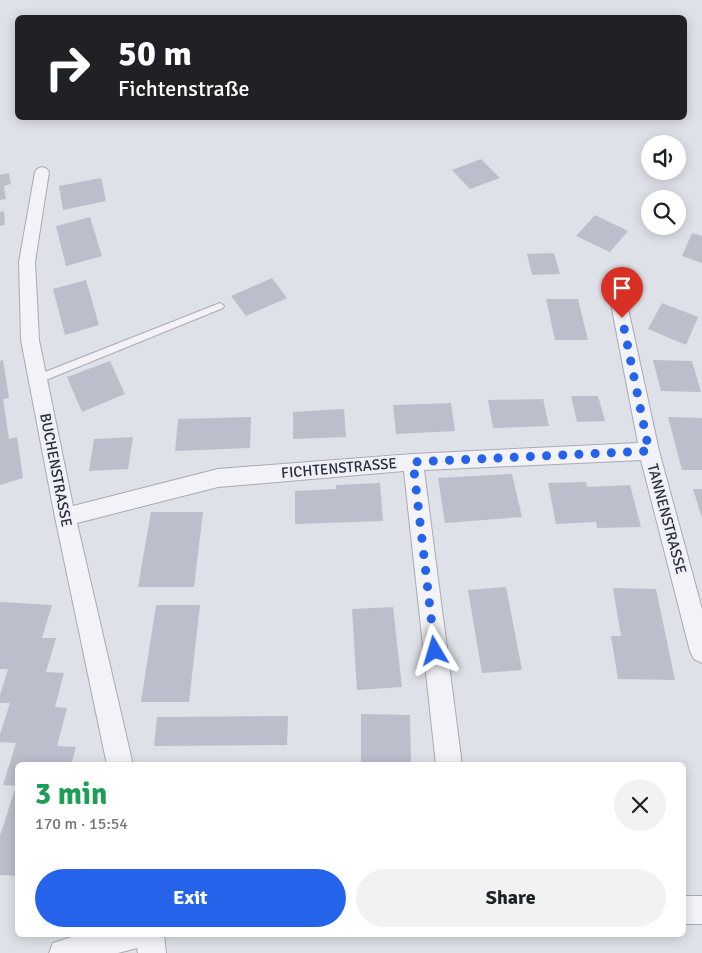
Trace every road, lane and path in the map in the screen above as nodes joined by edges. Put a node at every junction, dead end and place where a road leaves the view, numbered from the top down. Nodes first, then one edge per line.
1 (42, 172) dead end
2 (618, 299) dead end
3 (220, 306) dead end
4 (38, 379) junction
5 (649, 451) junction
6 (413, 462) junction
7 (65, 517) junction
8 (702, 651) edge
9 (119, 762) edge
10 (449, 762) edge
11 (686, 910) edge
12 (702, 910) edge
13 (126, 937) edge
14 (150, 937) edge
15 (63, 953) edge
16 (152, 953) edge

1 - 4 street, BUCHENSTRASSE
2 - 5 street, TANNENSTRASSE
3 - 4 lane
4 - 7 street, BUCHENSTRASSE
5 - 6 street, FICHTENSTRASSE
5 - 8 street, TANNENSTRASSE
6 - 7 street, FICHTENSTRASSE
6 - 10 street
7 - 9 street, BUCHENSTRASSE
11 - 12 street
13 - 15 street
14 - 16 street

